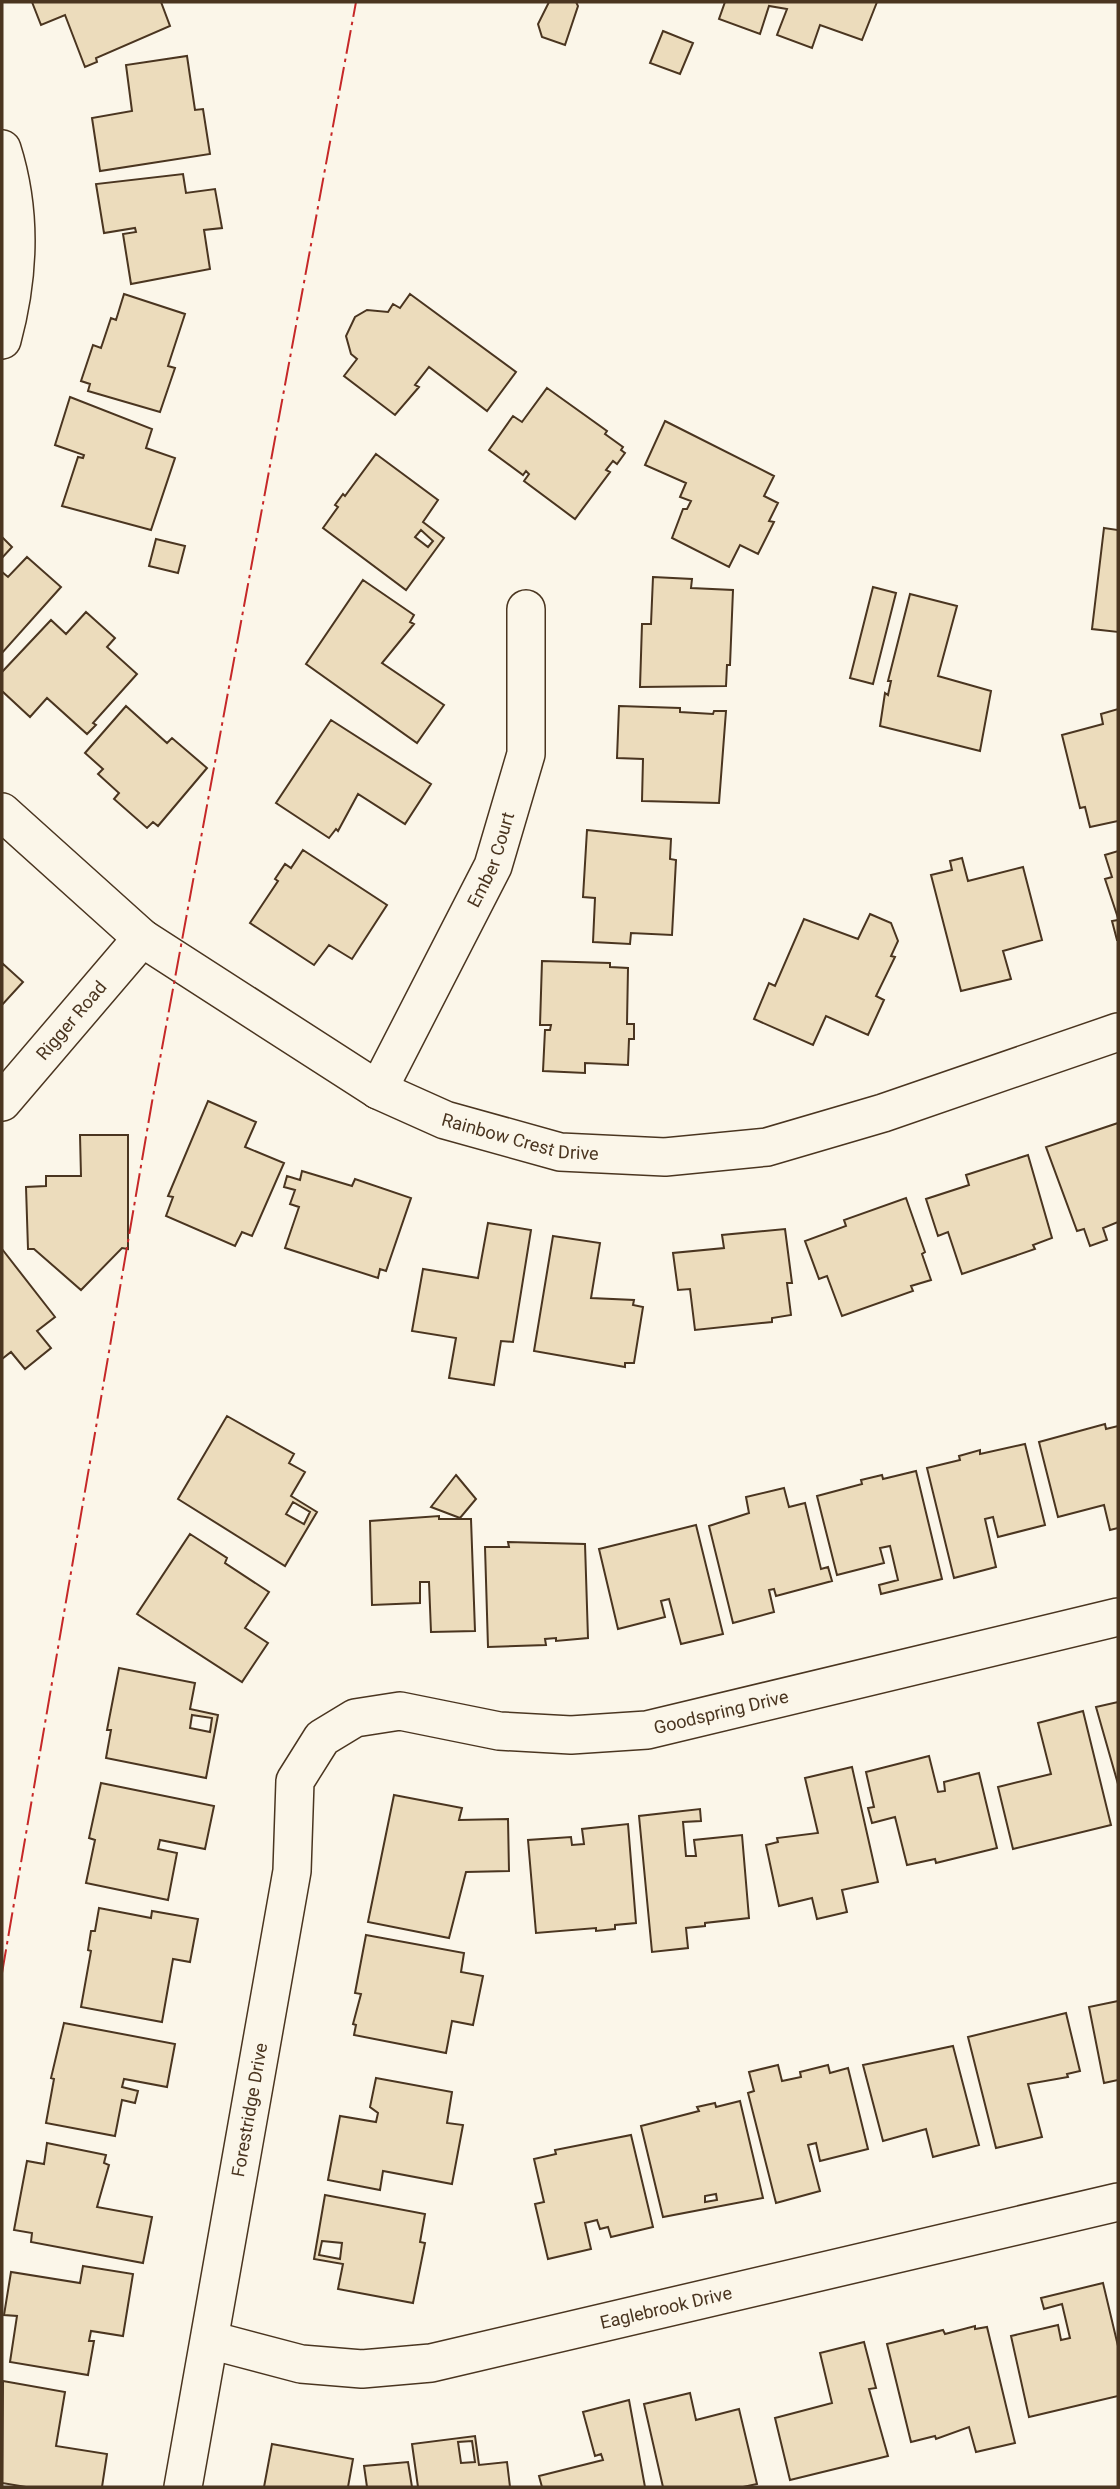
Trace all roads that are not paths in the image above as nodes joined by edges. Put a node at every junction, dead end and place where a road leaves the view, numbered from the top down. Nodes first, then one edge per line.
1 (2, 149) edge
2 (2, 340) edge
3 (526, 609) dead end
4 (2, 812) edge
5 (142, 938) junction
6 (1118, 1032) edge
7 (379, 1090) junction
8 (2, 1102) edge
9 (1118, 1617) edge
10 (322, 1738) joint
11 (1118, 2202) edge
12 (209, 2340) junction
13 (183, 2487) edge

1 - 2 street
3 - 7 street, Ember Court
4 - 5 street, Rainbow Crest Drive
5 - 7 street, Rainbow Crest Drive
5 - 8 street, Rigger Road
6 - 7 street, Rainbow Crest Drive
9 - 10 street, Goodspring Drive
10 - 12 street, Forestridge Drive
11 - 12 street, Eaglebrook Drive
12 - 13 street, Forestridge Drive

